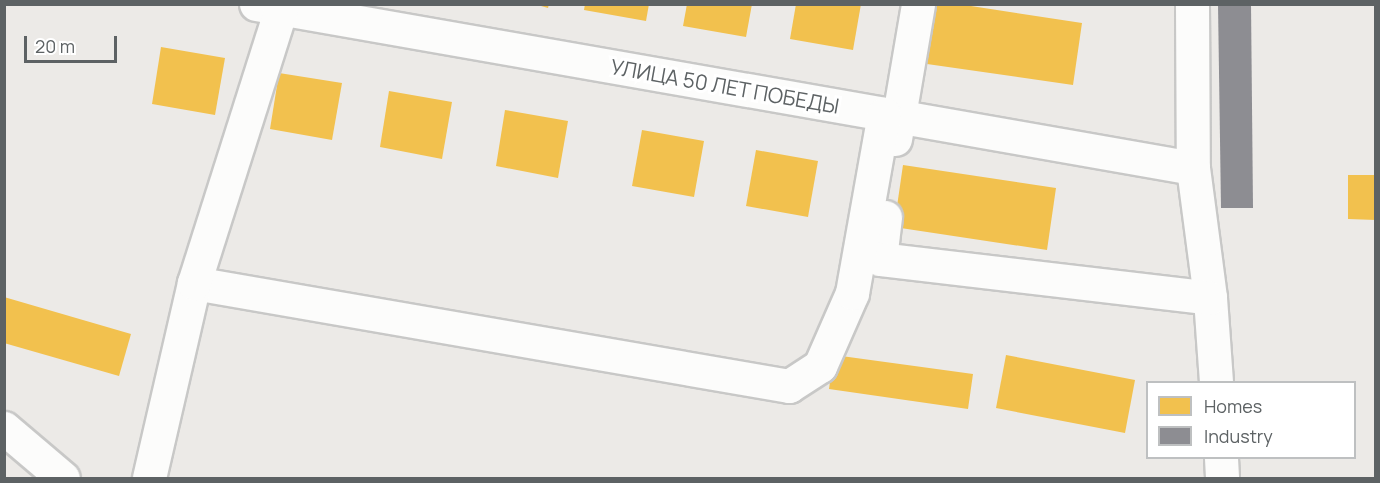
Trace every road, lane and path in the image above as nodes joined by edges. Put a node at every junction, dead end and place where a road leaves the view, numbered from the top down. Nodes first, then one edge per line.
1 (918, 4) edge
2 (1184, 6) edge
3 (268, 7) edge
4 (891, 115) junction
5 (1193, 168) junction
6 (194, 283) junction
7 (1210, 298) junction
8 (1216, 381) edge
9 (4, 428) edge
10 (1221, 459) edge
11 (63, 478) edge
12 (149, 478) edge
13 (1222, 478) edge

1 - 4 street
2 - 5 street
3 - 4 street, УЛИЦА 50 ЛЕТ ПОБЕДЫ
3 - 6 street
4 - 5 street, УЛИЦА 50 ЛЕТ ПОБЕДЫ
4 - 6 street
4 - 7 street
5 - 7 street
6 - 12 street
7 - 8 street
9 - 11 street
10 - 13 street

